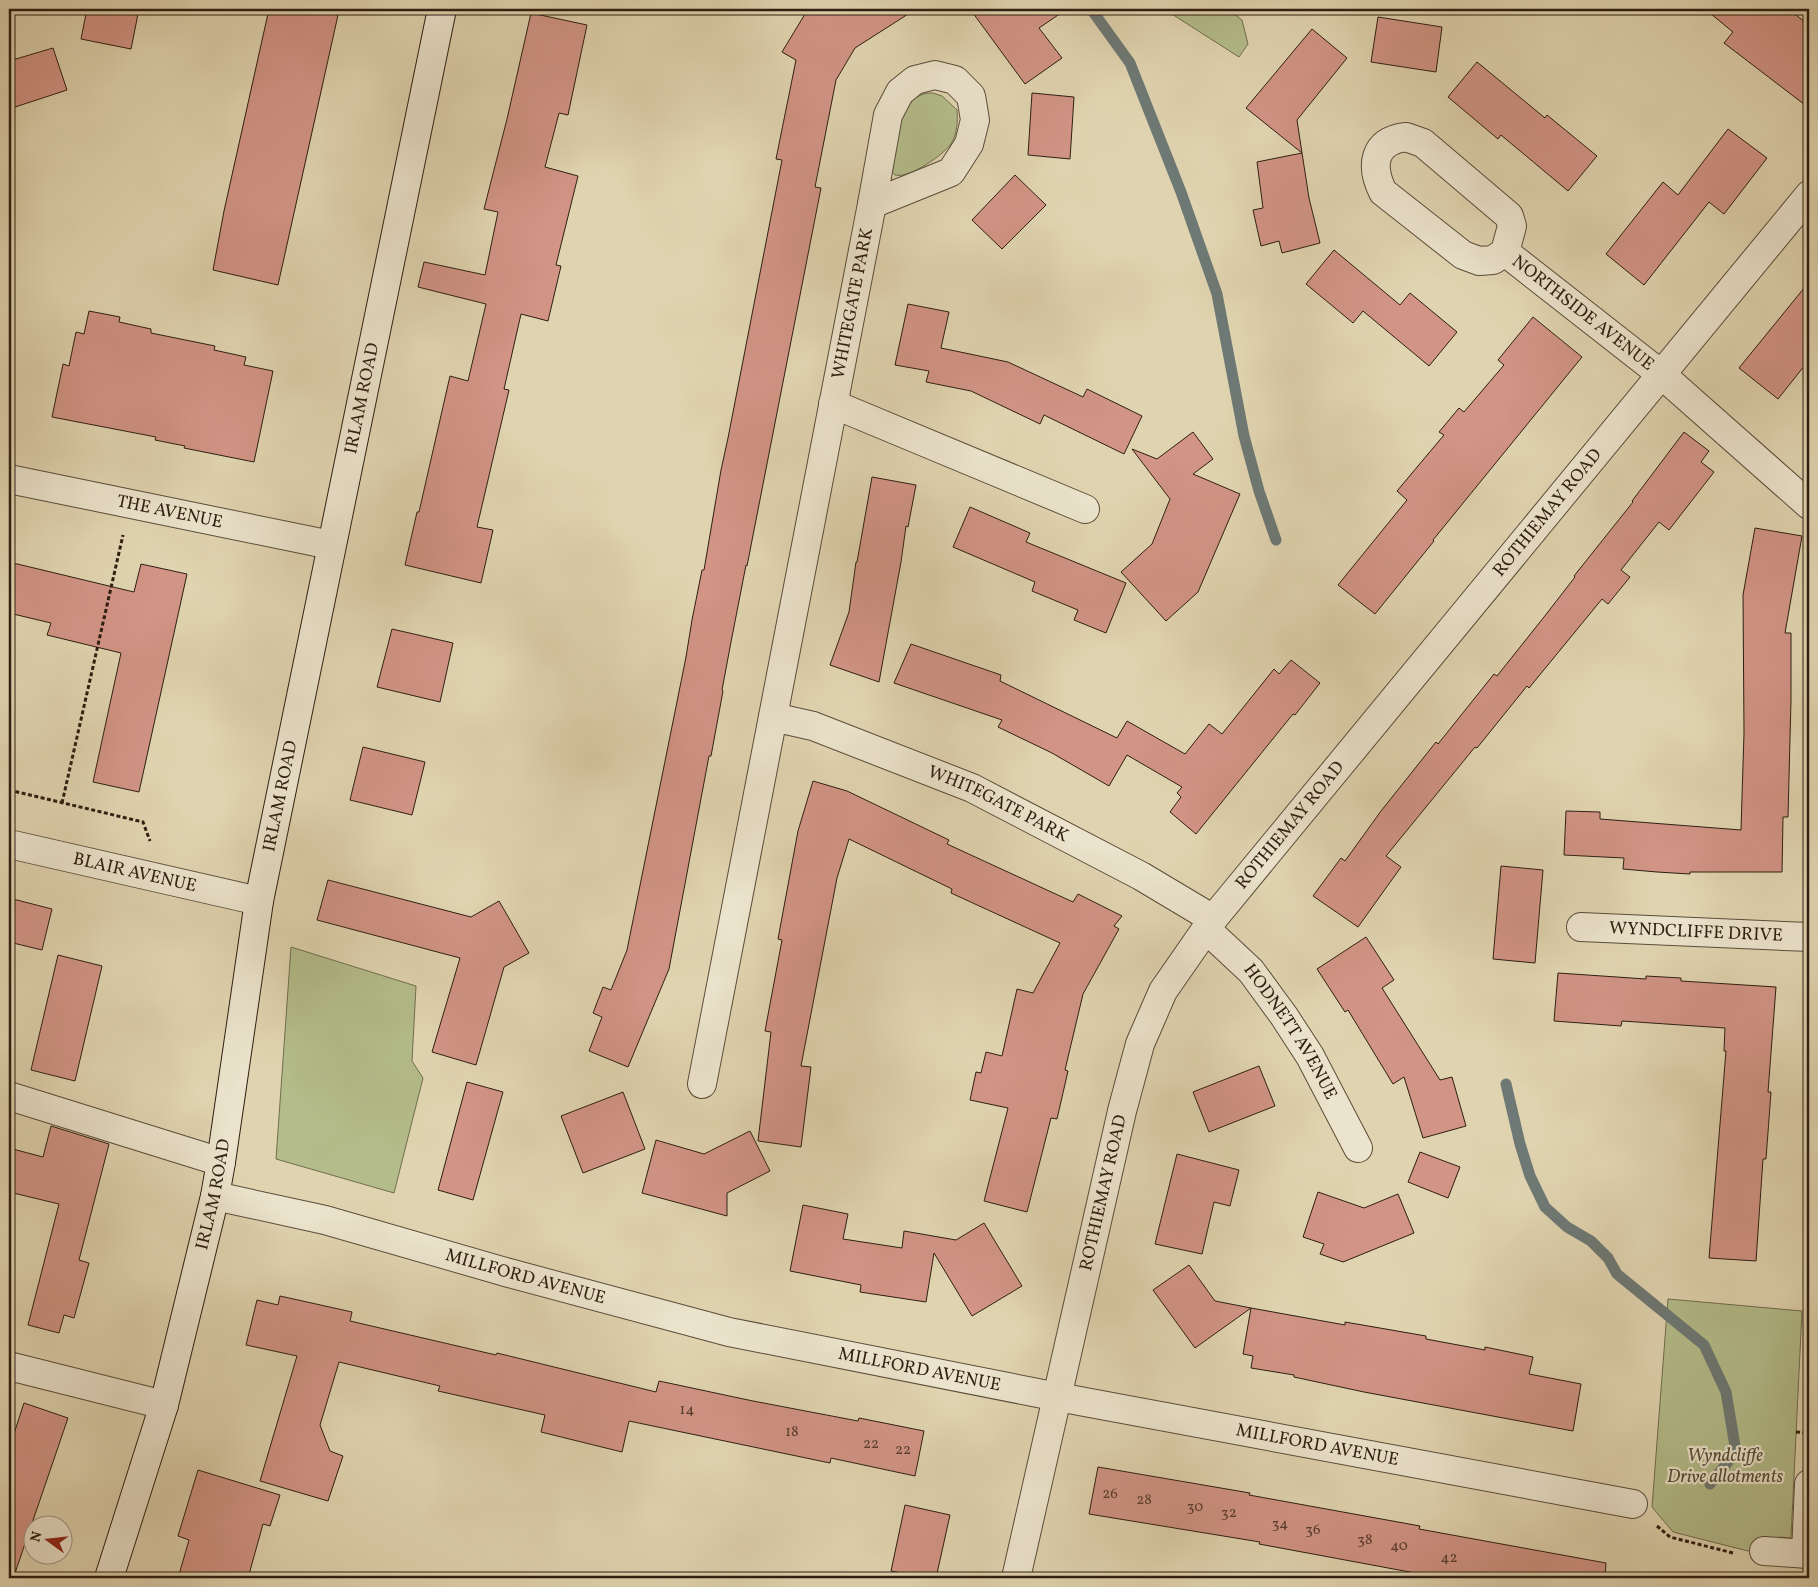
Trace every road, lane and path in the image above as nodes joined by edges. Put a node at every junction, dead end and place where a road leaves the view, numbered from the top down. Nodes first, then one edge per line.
1 (442, 9) edge
2 (1809, 195) edge
3 (872, 204) junction
4 (1505, 252) junction
5 (1662, 375) junction
6 (833, 404) junction
7 (9, 479) edge
8 (130, 504) junction
9 (1809, 505) edge
10 (1085, 508) dead end
11 (331, 545) junction
12 (773, 717) junction
13 (9, 790) edge
14 (62, 803) junction
15 (9, 844) edge
16 (165, 879) junction
17 (260, 901) junction
18 (1209, 924) junction
19 (1581, 927) dead end
20 (1809, 937) edge
21 (702, 1084) dead end
22 (9, 1096) edge
23 (1358, 1148) dead end
24 (221, 1162) junction
25 (215, 1196) junction
26 (9, 1366) edge
27 (1058, 1397) junction
28 (164, 1405) junction
29 (1796, 1432) dead end
30 (1809, 1433) edge
31 (1809, 1484) edge
32 (1633, 1504) joint
33 (1764, 1551) joint
34 (1808, 1554) edge
35 (109, 1578) edge
36 (1016, 1578) edge

1 - 11 street, IRLAM ROAD
2 - 5 street, ROTHIEMAY ROAD
3 - 3 street, WHITEGATE PARK
3 - 6 street, WHITEGATE PARK
4 - 4 street, NORTHSIDE AVENUE
4 - 5 street, NORTHSIDE AVENUE
5 - 9 street
5 - 18 street, ROTHIEMAY ROAD
6 - 10 street, WHITEGATE PARK
6 - 12 street, WHITEGATE PARK
7 - 8 street, THE AVENUE
8 - 11 street, THE AVENUE
8 - 14 path
11 - 17 street, IRLAM ROAD
12 - 18 street, WHITEGATE PARK
12 - 21 street, WHITEGATE PARK
13 - 14 path
14 - 16 path
15 - 16 street, BLAIR AVENUE
16 - 17 street, BLAIR AVENUE
17 - 24 street, IRLAM ROAD
18 - 23 street, HODNETT AVENUE
18 - 27 street, ROTHIEMAY ROAD
19 - 20 street, WYNDCLIFFE DRIVE
22 - 24 street
24 - 25 street, IRLAM ROAD
25 - 27 street, MILLFORD AVENUE
25 - 28 street, IRLAM ROAD
26 - 28 street
27 - 32 street, MILLFORD AVENUE
27 - 36 street, ROTHIEMAY ROAD
28 - 35 street, IRLAM ROAD
29 - 30 path
31 - 34 street
32 - 33 path
33 - 34 street

